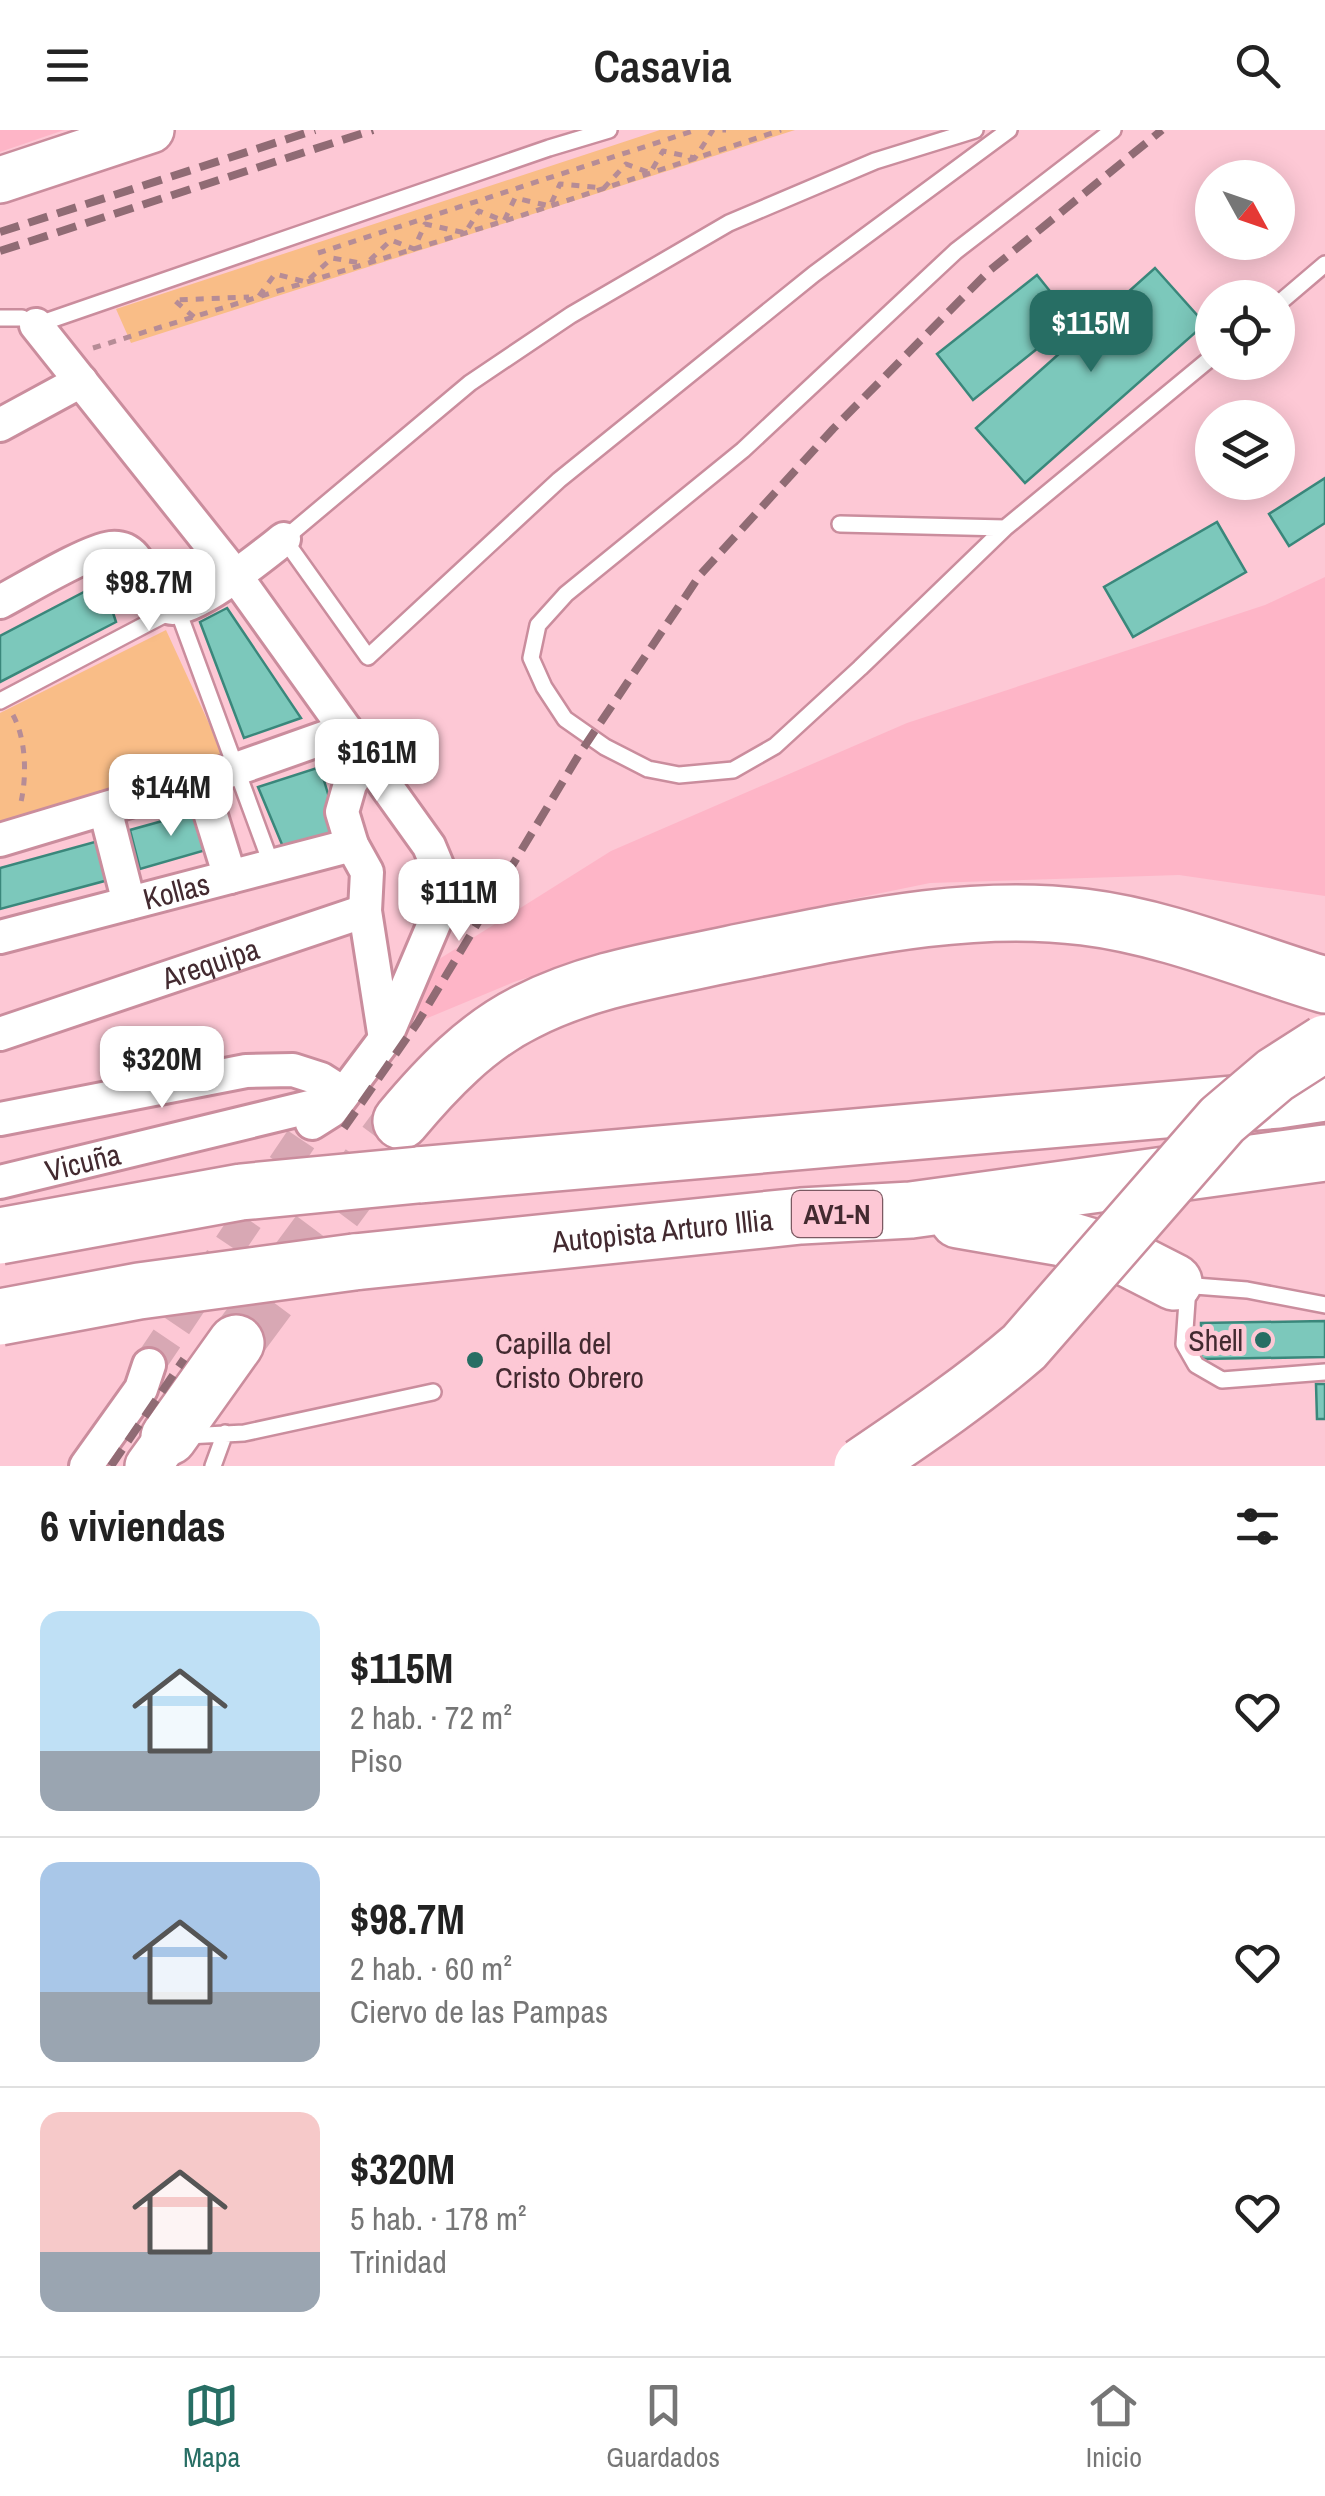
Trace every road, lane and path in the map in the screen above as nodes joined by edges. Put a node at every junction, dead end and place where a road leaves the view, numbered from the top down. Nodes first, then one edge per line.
1 (151, 130) edge
2 (608, 130) edge
3 (696, 130) edge
4 (726, 130) edge
5 (781, 130) edge
6 (975, 130) edge
7 (1009, 130) edge
8 (1114, 130) edge
9 (696, 158) junction
10 (650, 173) junction
11 (0, 180) edge
12 (604, 188) junction
13 (550, 206) junction
14 (504, 221) junction
15 (464, 233) junction
16 (414, 249) junction
17 (304, 257) dead end
18 (286, 264) dead end
19 (366, 264) junction
20 (1325, 264) edge
21 (267, 270) dead end
22 (306, 282) junction
23 (211, 288) dead end
24 (1295, 290) edge
25 (259, 297) junction
26 (174, 300) junction
27 (194, 317) junction
28 (0, 318) edge
29 (36, 324) junction
30 (71, 369) junction
31 (1195, 371) edge
32 (0, 424) edge
33 (840, 524) dead end
34 (1005, 528) junction
35 (284, 539) junction
36 (235, 575) junction
37 (0, 602) edge
38 (177, 608) junction
39 (0, 701) edge
40 (14, 716) dead end
41 (346, 730) junction
42 (366, 758) junction
43 (236, 769) junction
44 (200, 780) junction
45 (104, 809) junction
46 (6, 838) edge
47 (352, 845) junction
48 (272, 866) junction
49 (230, 877) junction
50 (129, 903) junction
51 (365, 911) junction
52 (0, 937) edge
53 (1325, 985) edge
54 (0, 1034) edge
55 (385, 1039) junction
56 (1325, 1042) edge
57 (1325, 1093) edge
58 (340, 1096) junction
59 (0, 1119) edge
60 (401, 1121) tunnel mouth
61 (312, 1124) tunnel mouth
62 (1325, 1153) edge
63 (0, 1182) edge
64 (911, 1210) junction
65 (0, 1236) edge
66 (1181, 1285) junction
67 (1325, 1305) edge
68 (0, 1317) edge
69 (236, 1343) tunnel mouth
70 (149, 1365) tunnel mouth
71 (1325, 1372) edge
72 (434, 1392) dead end
73 (225, 1433) junction
74 (177, 1456) edge
75 (86, 1466) edge
76 (862, 1466) edge

1 - 11 street
2 - 29 lane
3 - 17 path
4 - 9 path
5 - 9 path
6 - 35 lane
7 - 35 lane
8 - 34 lane
9 - 10 path
9 - 10 path
10 - 12 path
10 - 12 path
12 - 13 path
12 - 13 path
13 - 14 path
13 - 14 path
14 - 15 path
14 - 15 path
15 - 16 path
15 - 16 path
16 - 19 path
16 - 19 path
18 - 21 path
19 - 22 path
19 - 22 path
20 - 24 lane
22 - 25 path
22 - 25 path
23 - 26 path
25 - 26 path
25 - 27 path
26 - 27 path
27 - 30 path
28 - 29 lane
29 - 30 street
30 - 32 street
30 - 36 street
31 - 34 lane
33 - 34 lane
35 - 36 street
36 - 38 street
36 - 41 street
37 - 38 street
38 - 39 lane
38 - 43 lane
40 - 46 path
41 - 42 street
41 - 43 street
42 - 47 street
42 - 55 street
43 - 44 street
43 - 48 lane
44 - 45 street
44 - 49 street
45 - 46 street
45 - 50 street
47 - 48 street, Kollas
47 - 51 street
48 - 49 street, Kollas
49 - 50 street, Kollas
50 - 52 street, Kollas
51 - 54 street, Arequipa
51 - 55 street
53 - 60 highway
55 - 58 street
56 - 76 highway, bridge
57 - 65 highway, bridge
58 - 59 street
58 - 61 street
58 - 63 street, Vicuña
62 - 64 highway, Autopista Arturo Illia / AV1-N
64 - 66 highway
64 - 68 highway, Autopista Arturo Illia / AV1-N, bridge
66 - 67 lane
66 - 71 lane
69 - 74 highway
70 - 75 street
72 - 73 lane
73 - 74 lane
73 - 74 lane

